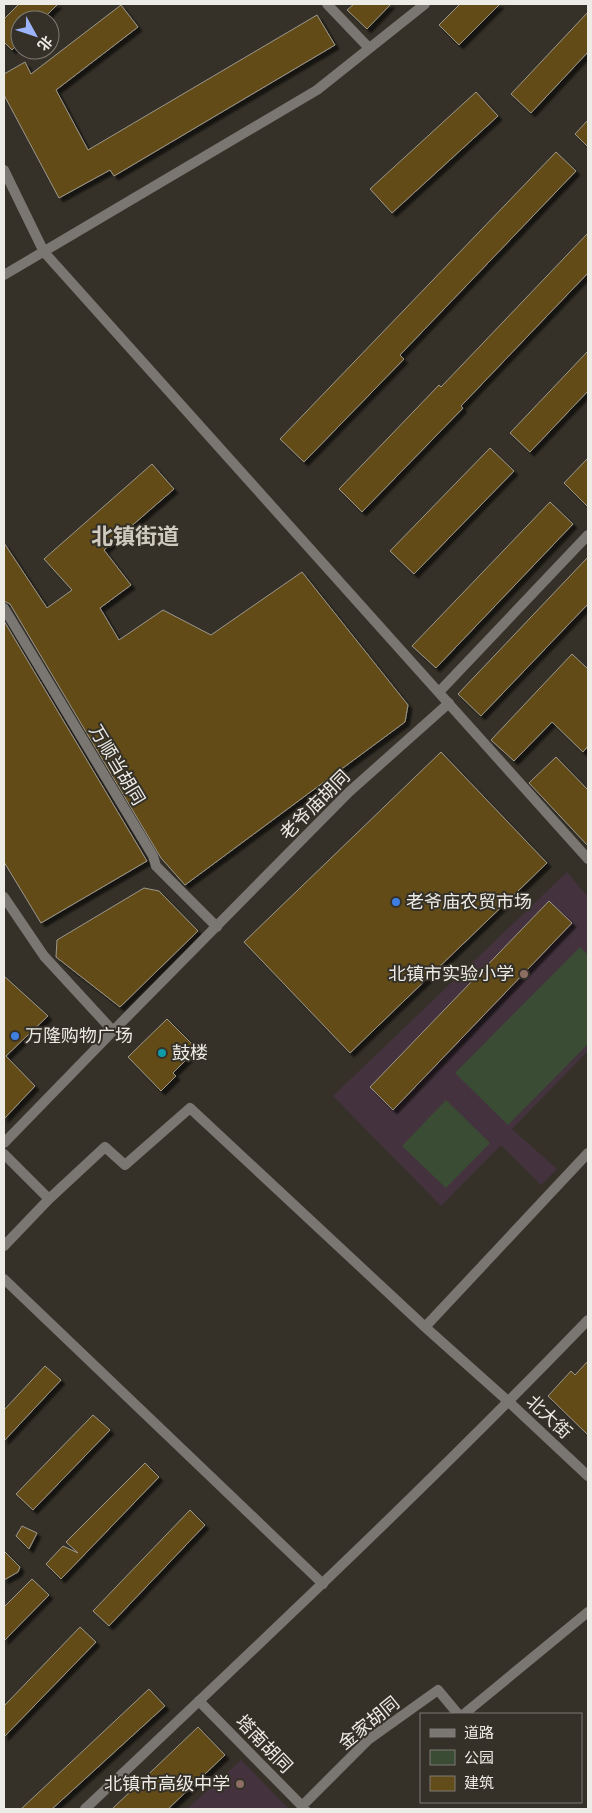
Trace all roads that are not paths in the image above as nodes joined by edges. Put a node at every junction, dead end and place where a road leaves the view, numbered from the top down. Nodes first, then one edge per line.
1 (327, 4) edge
2 (425, 4) edge
3 (369, 48) junction
4 (4, 170) edge
5 (44, 252) junction
6 (4, 275) edge
7 (588, 535) edge
8 (4, 608) edge
9 (439, 692) junction
10 (449, 703) junction
11 (588, 859) edge
12 (4, 897) edge
13 (213, 931) junction
14 (113, 1031) junction
15 (4, 1143) edge
16 (588, 1153) edge
17 (4, 1154) edge
18 (49, 1199) junction
19 (4, 1246) edge
20 (4, 1279) edge
21 (588, 1320) edge
22 (425, 1327) junction
23 (509, 1402) junction
24 (588, 1476) edge
25 (323, 1584) junction
26 (588, 1612) edge
27 (199, 1701) junction
28 (457, 1713) edge
29 (465, 1713) edge
30 (303, 1808) edge
31 (85, 1809) edge

1 - 3 street
2 - 3 street
3 - 5 street
4 - 5 street
5 - 6 street
5 - 9 street
7 - 9 street
8 - 13 street, 万顺当胡同
9 - 10 street
10 - 11 street
10 - 13 street, 老爷庙胡同
12 - 14 street
13 - 14 street, 老爷庙胡同
14 - 15 street, 老爷庙胡同
16 - 22 street
17 - 18 street
18 - 19 street
18 - 22 street, 北大街
20 - 25 street
21 - 23 street
22 - 23 street, 北大街
23 - 24 street, 北大街
23 - 25 street
25 - 27 street
26 - 29 street
27 - 30 street, 塔南胡同
27 - 31 street
28 - 30 street, 金家胡同

